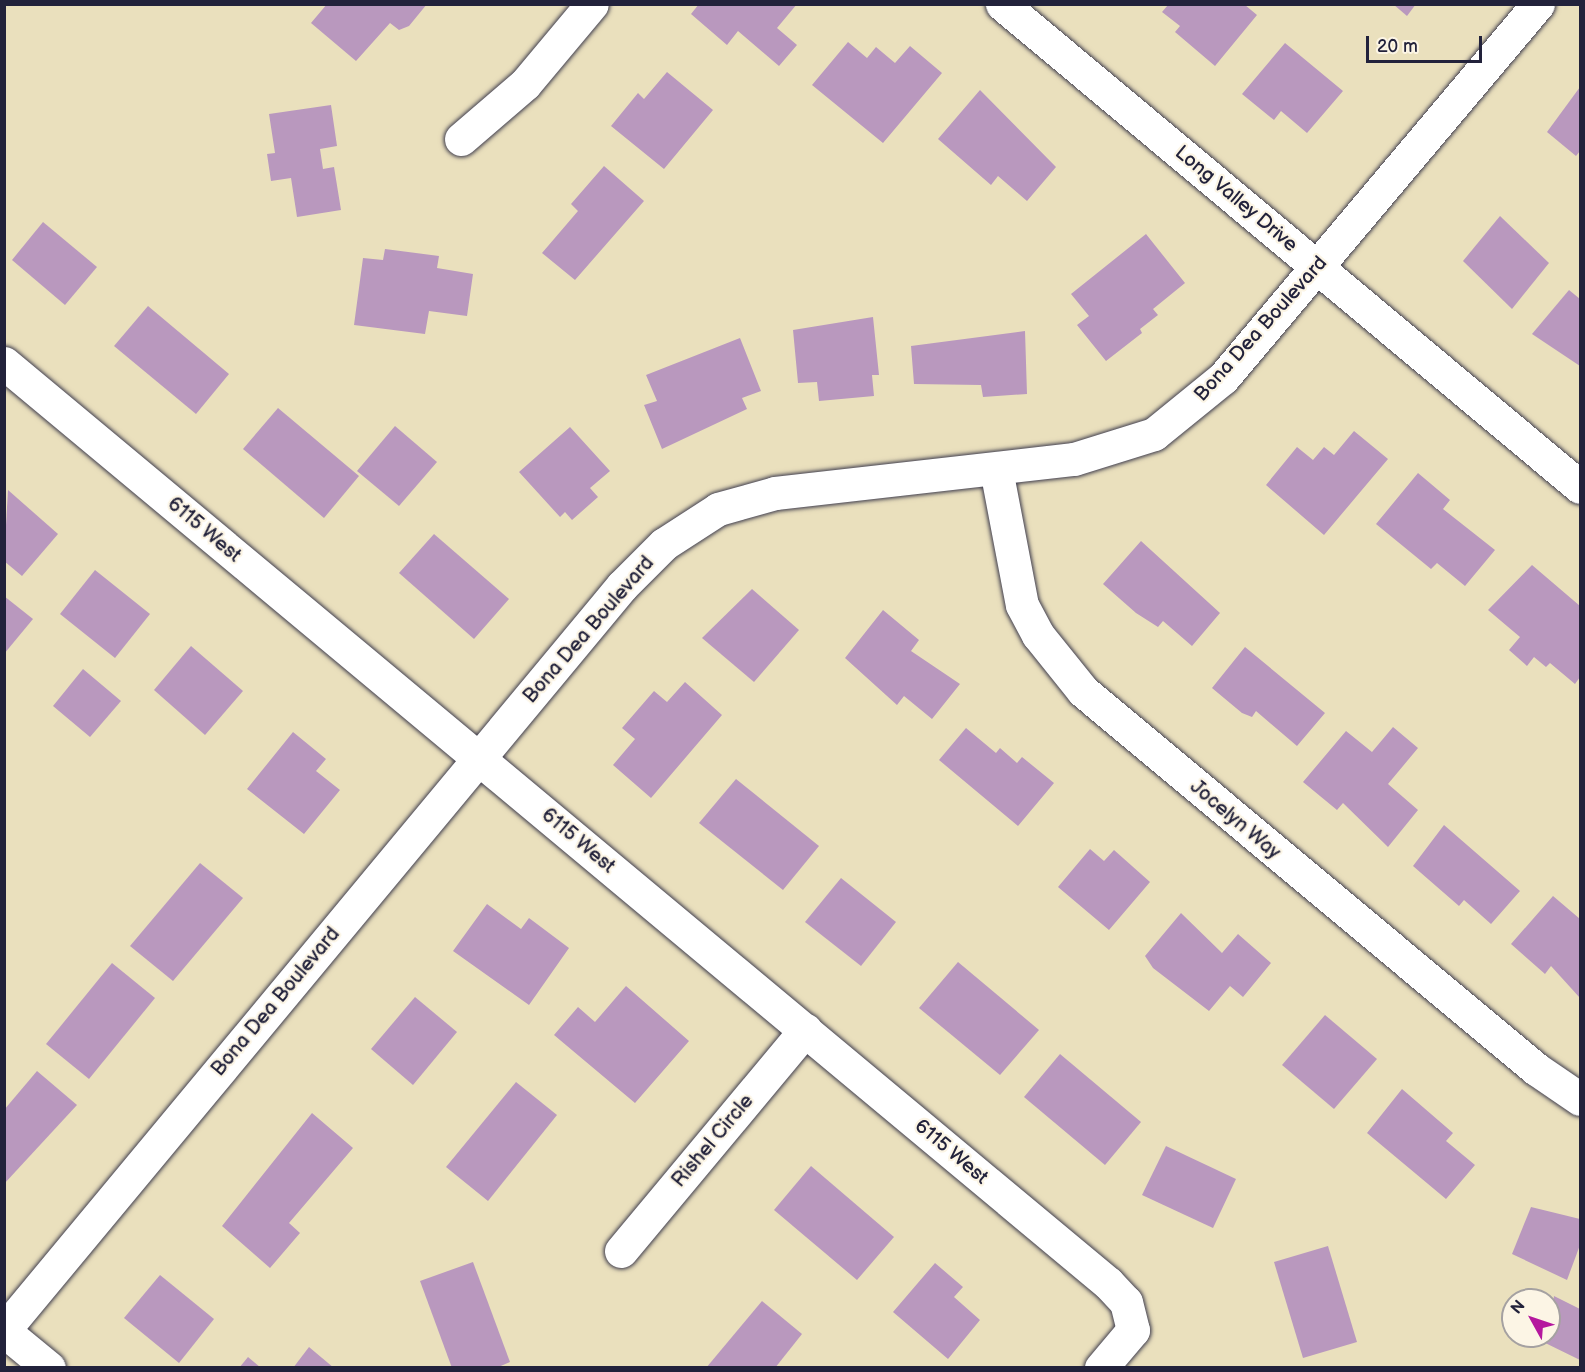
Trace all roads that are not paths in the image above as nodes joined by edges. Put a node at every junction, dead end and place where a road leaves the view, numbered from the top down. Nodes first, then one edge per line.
1 (592, 4) edge
2 (1002, 4) edge
3 (1538, 4) edge
4 (461, 139) dead end
5 (1317, 267) junction
6 (4, 363) edge
7 (996, 469) junction
8 (1581, 487) edge
9 (479, 758) junction
10 (805, 1030) junction
11 (1581, 1099) edge
12 (621, 1251) dead end
13 (4, 1330) edge
14 (49, 1368) edge
15 (1101, 1368) edge

1 - 4 street
2 - 5 street, Long Valley Drive
3 - 5 street, Bona Dea Boulevard
5 - 7 street, Bona Dea Boulevard
5 - 8 street, Long Valley Drive
6 - 9 street, 6115 West
7 - 9 street, Bona Dea Boulevard
7 - 11 street, Jocelyn Way
9 - 10 street, 6115 West
9 - 13 street, Bona Dea Boulevard
10 - 12 street, Rishel Circle
10 - 15 street, 6115 West
13 - 14 street

